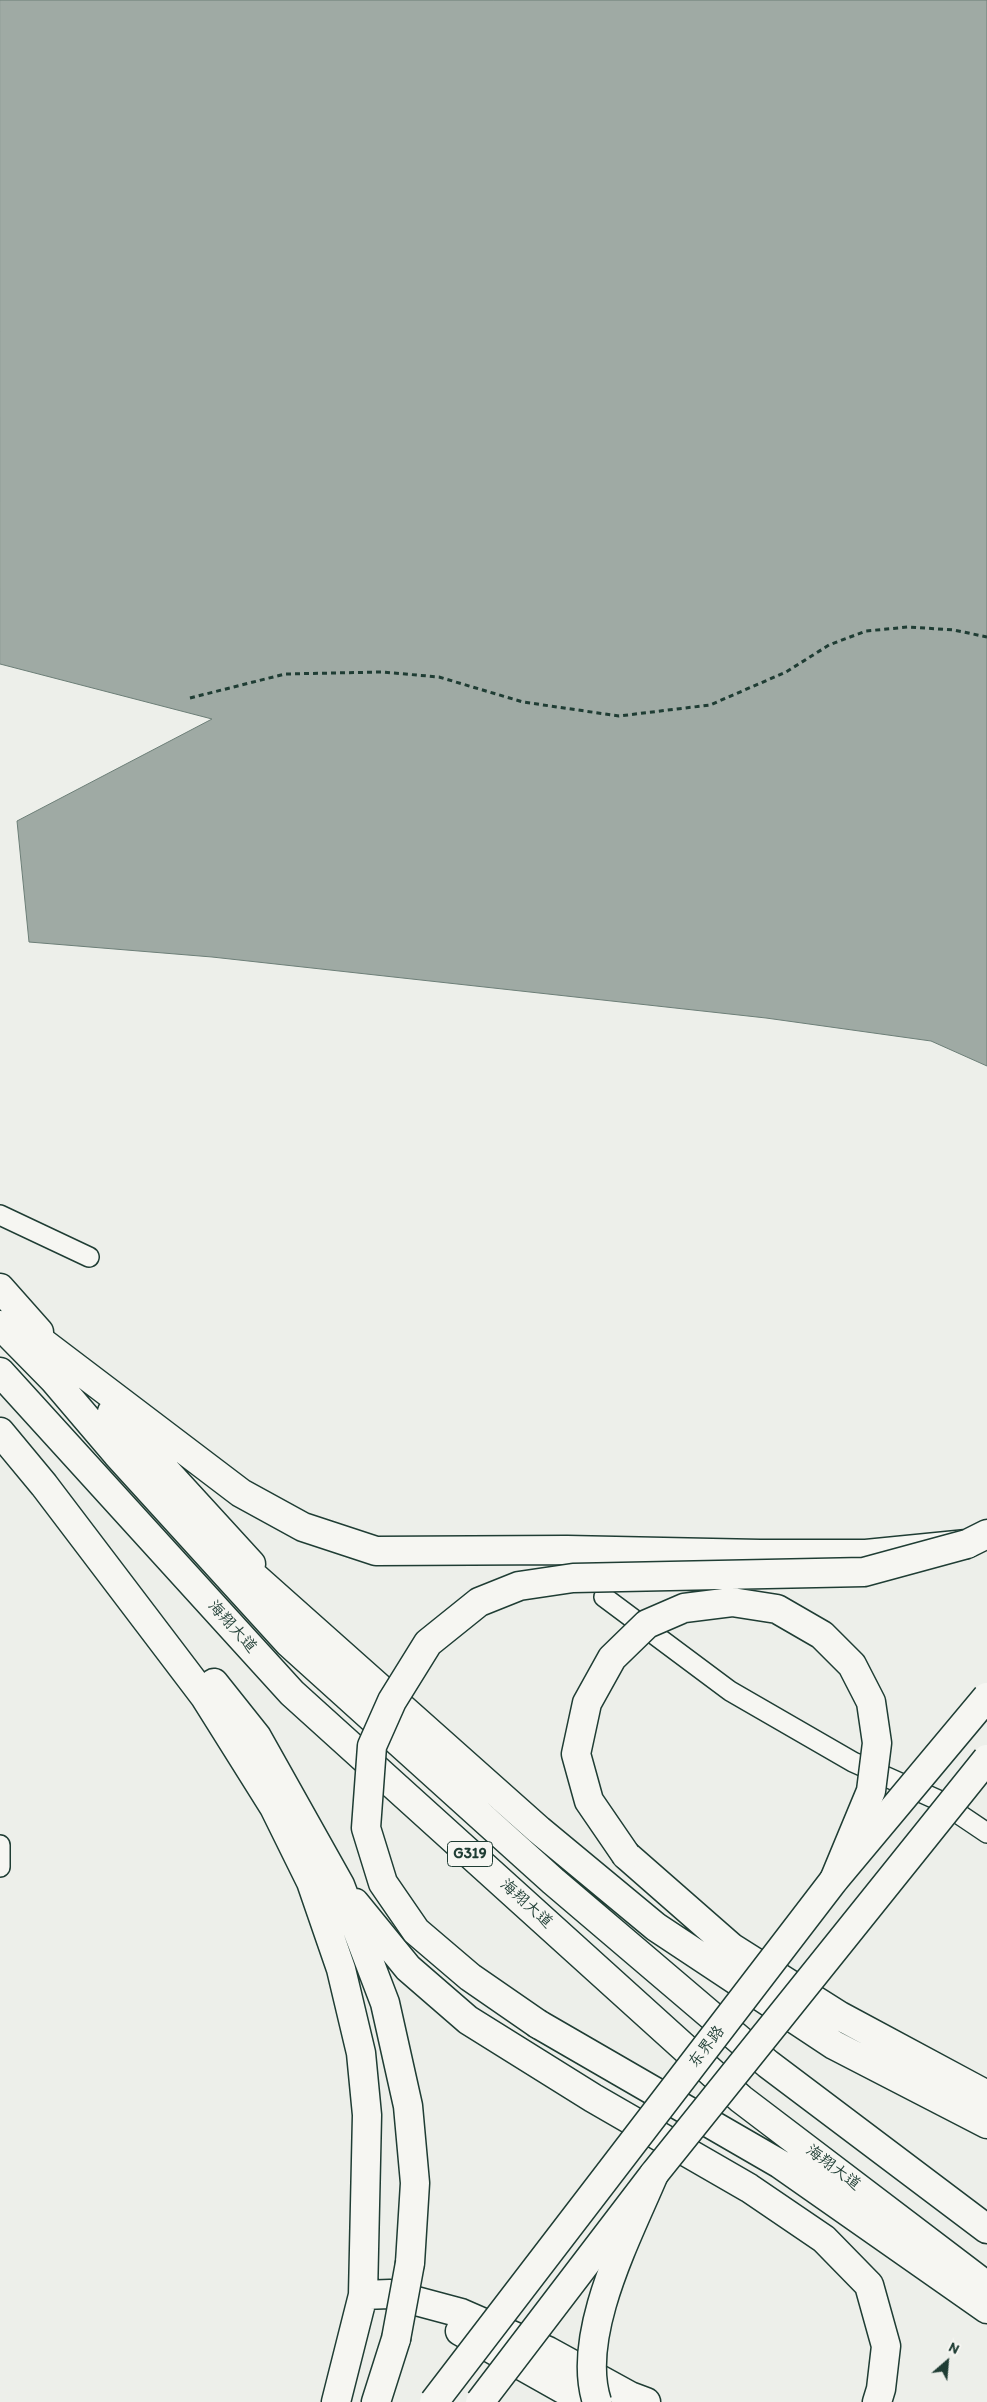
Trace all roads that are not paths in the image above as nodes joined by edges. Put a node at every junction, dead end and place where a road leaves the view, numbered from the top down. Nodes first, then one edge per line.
1 (0, 1215) edge
2 (89, 1257) dead end
3 (0, 1288) edge
4 (0, 1310) edge
5 (0, 1324) edge
6 (61, 1356) junction
7 (0, 1372) edge
8 (0, 1432) edge
9 (117, 1454) junction
10 (44, 1485) junction
11 (977, 1539) edge
12 (604, 1597) dead end
13 (335, 1650) junction
14 (987, 1697) edge
15 (987, 1759) edge
16 (987, 1833) edge
17 (0, 1845) edge
18 (0, 1867) edge
19 (834, 1880) junction
20 (340, 1885) junction
21 (987, 2095) edge
22 (987, 2124) edge
23 (654, 2174) junction
24 (987, 2228) edge
25 (987, 2286) edge
26 (363, 2295) junction
27 (987, 2309) edge
28 (336, 2402) edge
29 (376, 2402) edge
30 (434, 2402) edge
31 (480, 2402) edge
32 (586, 2402) edge
33 (597, 2402) edge
34 (646, 2402) edge
35 (878, 2402) edge

1 - 2 street
3 - 6 main road
4 - 6 main road
5 - 9 main road, 海翔大道 / G319
6 - 11 main road, bridge
6 - 13 main road
7 - 25 main road, 海翔大道 / G319
8 - 10 main road
9 - 13 main road
9 - 24 main road, 海翔大道 / G319
10 - 20 main road
10 - 26 main road
11 - 27 main road, bridge
12 - 16 street
13 - 22 main road
14 - 19 main road, 东界路, bridge
15 - 23 main road, bridge
17 - 18 street
19 - 21 main road, bridge
19 - 30 main road, 东界路, bridge
20 - 29 main road, bridge
20 - 35 main road
23 - 31 main road, bridge
23 - 33 main road, bridge
26 - 28 main road
26 - 32 main road
26 - 34 main road

